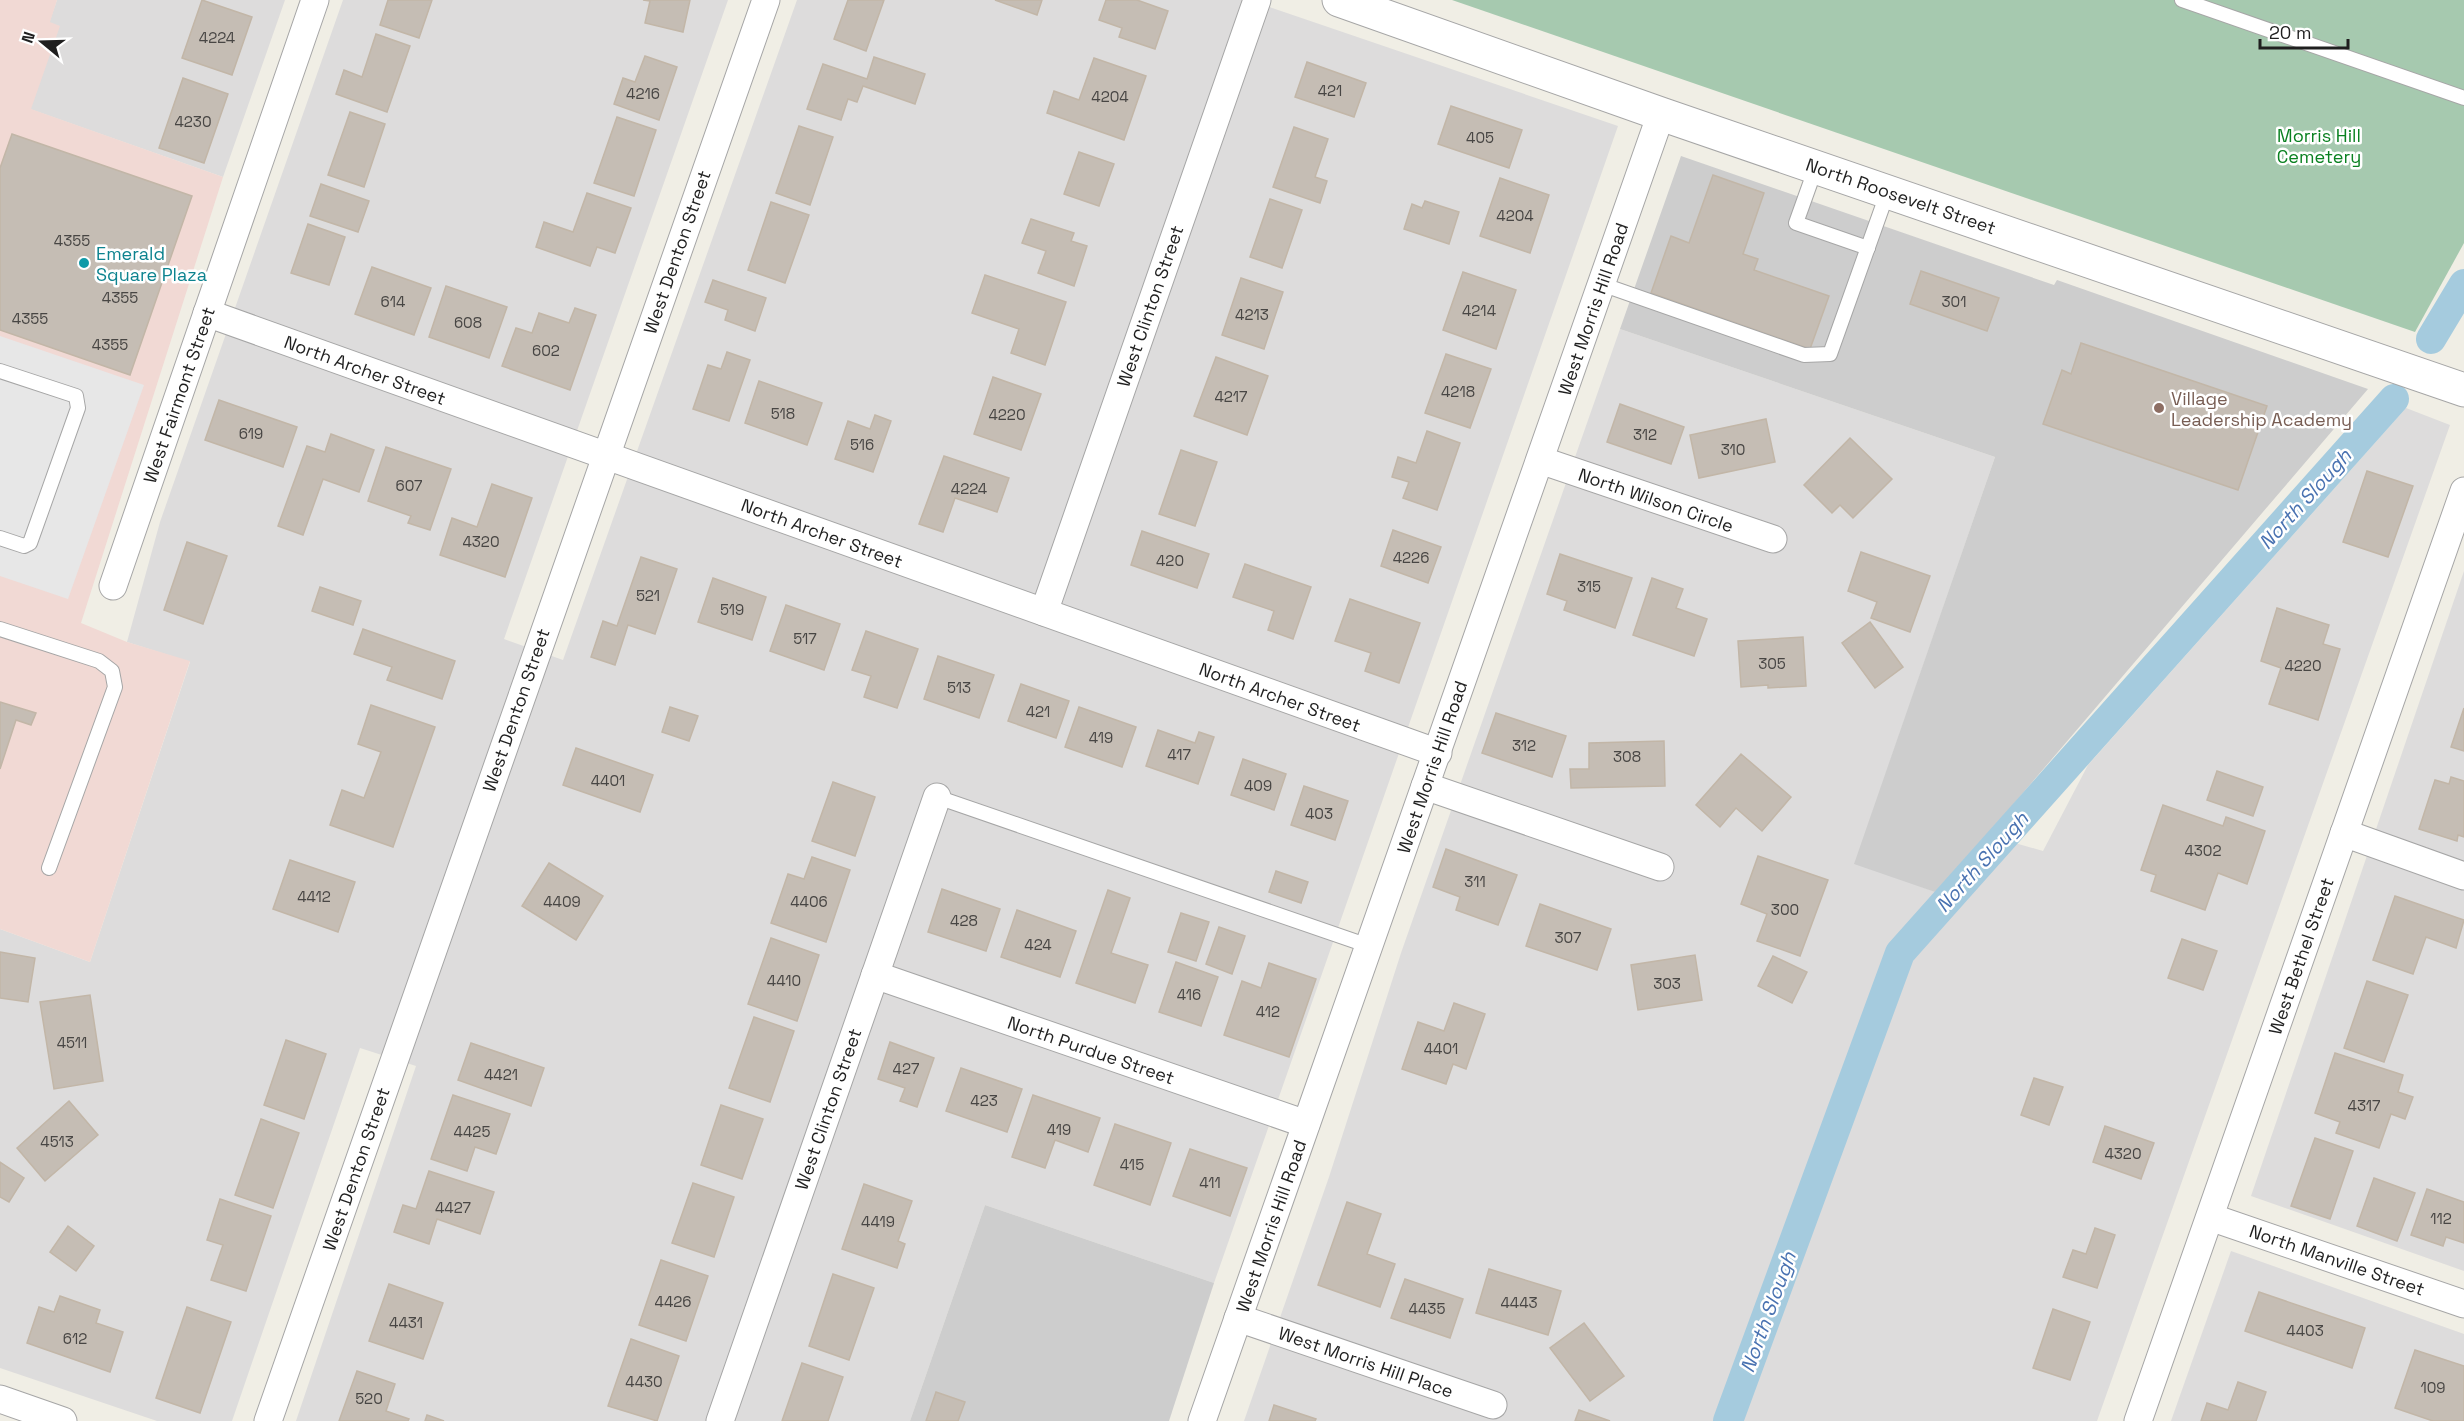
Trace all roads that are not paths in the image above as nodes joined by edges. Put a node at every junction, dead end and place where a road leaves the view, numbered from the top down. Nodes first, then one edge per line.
1 (315, 0) edge
2 (766, 0) edge
3 (1257, 0) edge
4 (1339, 0) edge
5 (2182, 0) edge
6 (2464, 98) edge
7 (1661, 114) junction
8 (1816, 166) junction
9 (1888, 191) junction
10 (1868, 248) junction
11 (1601, 284) junction
12 (207, 313) junction
13 (0, 371) edge
14 (2464, 390) edge
15 (606, 456) junction
16 (1540, 460) junction
17 (2464, 491) edge
18 (0, 538) edge
19 (1773, 539) dead end
20 (113, 586) dead end
21 (1044, 612) junction
22 (0, 629) edge
23 (1438, 753) junction
24 (1425, 786) junction
25 (937, 797) joint
26 (2344, 833) junction
27 (1659, 867) dead end
28 (49, 868) dead end
29 (2464, 876) edge
30 (1369, 946) junction
31 (875, 975) junction
32 (1306, 1124) junction
33 (2210, 1217) junction
34 (2464, 1304) edge
35 (1239, 1318) junction
36 (0, 1399) edge
37 (1493, 1405) dead end
38 (63, 1421) edge
39 (268, 1421) edge
40 (720, 1421) edge
41 (1202, 1421) edge
42 (2138, 1421) edge

1 - 12 street, West Fairmont Street
2 - 15 street, West Denton Street
3 - 21 street, West Clinton Street
4 - 7 street, North Roosevelt Street
5 - 6 lane
7 - 8 street, North Roosevelt Street
7 - 11 street, West Morris Hill Road
8 - 9 street, North Roosevelt Street
8 - 10 lane
9 - 10 lane
9 - 14 street, North Roosevelt Street
10 - 11 lane
11 - 16 street, West Morris Hill Road
12 - 15 street, North Archer Street
12 - 20 street, West Fairmont Street
13 - 18 lane
15 - 21 street, North Archer Street
15 - 39 street, West Denton Street
16 - 19 street, North Wilson Circle
16 - 23 street, West Morris Hill Road
17 - 26 street, West Bethel Street
21 - 23 street, North Archer Street
22 - 28 lane
23 - 24 street, West Morris Hill Road
24 - 27 street
24 - 30 street, West Morris Hill Road
25 - 30 lane
25 - 31 street, West Clinton Street
26 - 29 street
26 - 33 street, West Bethel Street
30 - 32 street, West Morris Hill Road
31 - 32 street, North Purdue Street
31 - 40 street, West Clinton Street
32 - 35 street, West Morris Hill Road
33 - 34 street, North Manville Street
33 - 42 street, West Bethel Street
35 - 37 street, West Morris Hill Place
35 - 41 street, West Morris Hill Road
36 - 38 street

